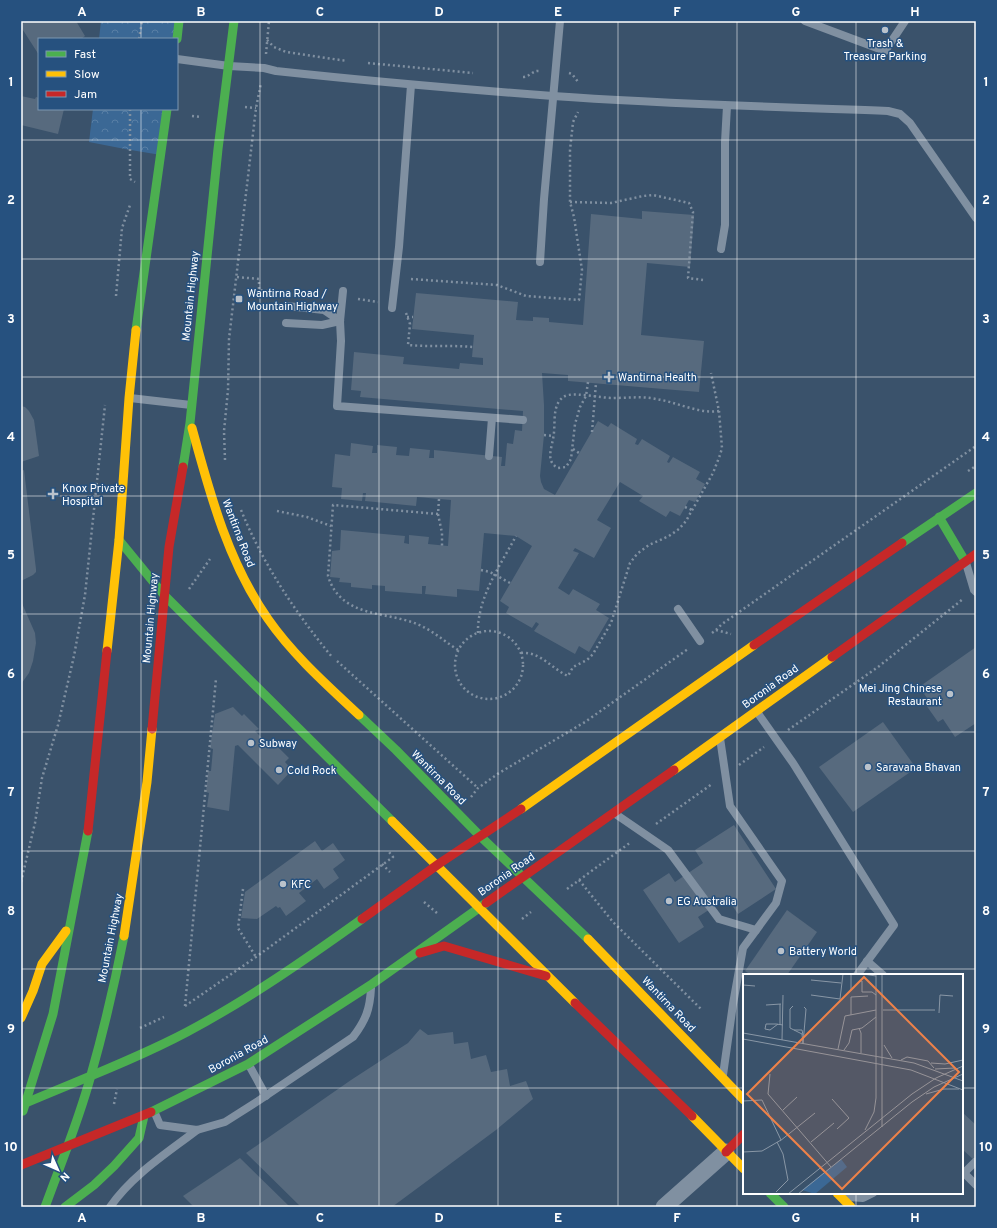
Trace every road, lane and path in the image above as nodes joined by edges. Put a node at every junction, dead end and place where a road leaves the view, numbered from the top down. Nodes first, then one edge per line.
1 (142, 21) edge
2 (178, 21) edge
3 (234, 21) edge
4 (269, 21) edge
5 (560, 21) edge
6 (805, 21) edge
7 (905, 21) edge
8 (139, 38) edge
9 (177, 38) edge
10 (267, 40) junction
11 (178, 58) edge
12 (348, 62) dead end
13 (364, 63) dead end
14 (229, 66) junction
15 (264, 68) junction
16 (555, 72) junction
17 (480, 73) dead end
18 (518, 76) dead end
19 (411, 85) junction
20 (553, 96) junction
21 (578, 97) junction
22 (727, 106) junction
23 (130, 110) edge
24 (167, 110) edge
25 (135, 188) dead end
26 (131, 200) dead end
27 (570, 202) junction
28 (976, 218) edge
29 (721, 249) dead end
30 (540, 262) dead end
31 (237, 277) junction
32 (411, 279) dead end
33 (703, 280) dead end
34 (278, 292) dead end
35 (343, 292) dead end
36 (116, 299) dead end
37 (287, 306) dead end
38 (392, 308) dead end
39 (406, 312) dead end
40 (407, 317) junction
41 (413, 317) dead end
42 (340, 321) junction
43 (286, 322) dead end
44 (473, 347) dead end
45 (711, 373) dead end
46 (588, 382) dead end
47 (596, 383) dead end
48 (586, 396) junction
49 (595, 397) junction
50 (129, 398) junction
51 (105, 403) dead end
52 (191, 405) junction
53 (719, 411) junction
54 (492, 418) junction
55 (522, 420) dead end
56 (190, 423) junction
57 (592, 432) dead end
58 (544, 435) dead end
59 (554, 436) junction
60 (976, 446) edge
61 (573, 449) junction
62 (579, 453) dead end
63 (489, 456) dead end
64 (227, 467) dead end
65 (976, 493) edge
66 (439, 499) dead end
67 (685, 506) dead end
68 (241, 509) dead end
69 (692, 510) junction
70 (277, 511) dead end
71 (438, 514) junction
72 (939, 517) junction
73 (246, 522) junction
74 (331, 526) junction
75 (516, 536) dead end
76 (227, 537) junction
77 (119, 540) junction
78 (442, 546) dead end
79 (976, 554) edge
80 (966, 561) junction
81 (976, 566) edge
82 (481, 570) dead end
83 (495, 575) junction
84 (510, 583) dead end
85 (976, 592) edge
86 (164, 595) junction
87 (678, 609) dead end
88 (186, 618) junction
89 (716, 630) dead end
90 (478, 633) junction
91 (700, 641) joint
92 (458, 650) junction
93 (521, 653) junction
94 (216, 679) dead end
95 (756, 711) junction
96 (720, 736) junction
97 (478, 788) junction
98 (613, 813) junction
99 (459, 814) junction
100 (481, 836) junction
101 (393, 857) dead end
102 (437, 866) junction
103 (524, 877) junction
104 (578, 880) dead end
105 (21, 882) edge
106 (243, 889) dead end
107 (479, 907) junction
108 (71, 924) junction
109 (756, 930) junction
110 (413, 954) junction
111 (256, 957) junction
112 (867, 961) junction
113 (858, 974) edge
114 (883, 974) edge
115 (548, 976) junction
116 (372, 984) junction
117 (185, 1006) junction
118 (181, 1008) dead end
119 (702, 1010) dead end
120 (170, 1014) dead end
121 (21, 1018) edge
122 (135, 1030) dead end
123 (248, 1064) junction
124 (91, 1076) junction
125 (723, 1078) junction
126 (266, 1096) junction
127 (743, 1099) edge
128 (23, 1104) edge
129 (154, 1111) junction
130 (21, 1115) edge
131 (144, 1116) junction
132 (197, 1130) junction
133 (743, 1135) edge
134 (68, 1146) junction
135 (726, 1152) junction
136 (975, 1162) edge
137 (21, 1165) edge
138 (743, 1168) edge
139 (963, 1172) edge
140 (976, 1184) edge
141 (771, 1194) edge
142 (838, 1194) edge
143 (840, 1194) edge
144 (871, 1194) edge
145 (45, 1207) edge
146 (65, 1207) edge
147 (110, 1207) edge
148 (664, 1207) edge
149 (784, 1207) edge
150 (851, 1207) edge

1 - 8 path
2 - 9 main road
3 - 14 main road, Mountain Highway
4 - 10 path
5 - 16 lane
6 - 7 lane
10 - 12 path
10 - 15 path
11 - 14 lane
13 - 17 path
14 - 15 lane
14 - 52 main road, Mountain Highway
15 - 19 lane
15 - 31 path
16 - 18 path
16 - 20 lane
16 - 21 path
19 - 20 lane
19 - 38 lane
20 - 21 lane
20 - 30 lane
21 - 22 lane
21 - 27 path
22 - 28 lane
22 - 29 lane
23 - 25 path
24 - 50 main road
26 - 36 path
27 - 32 path
27 - 33 path
31 - 34 path
31 - 64 path
35 - 42 lane
37 - 42 lane
39 - 40 path
40 - 41 path
40 - 44 path
42 - 43 lane
42 - 54 lane
45 - 53 path
46 - 48 path
47 - 49 path
48 - 49 path
48 - 59 path
48 - 61 path
49 - 53 path
49 - 57 path
50 - 52 lane
50 - 77 main road
51 - 105 path
52 - 56 main road, Mountain Highway
53 - 69 path
54 - 55 lane
54 - 63 lane
56 - 76 main road, Wantirna Road
56 - 86 main road, Mountain Highway
58 - 59 path
59 - 61 path
60 - 89 path
61 - 62 path
65 - 72 main road
66 - 71 path
67 - 69 path
68 - 73 path
69 - 93 path
70 - 74 path
71 - 74 path
71 - 78 path
72 - 80 main road
72 - 100 main road
73 - 76 path
73 - 97 path
74 - 92 path
75 - 83 path
76 - 88 path
76 - 99 main road, Wantirna Road
77 - 86 main road
77 - 108 main road
79 - 80 main road, Boronia Road
80 - 81 lane
80 - 85 lane
80 - 95 main road, Boronia Road
82 - 83 path
83 - 84 path
83 - 90 path
86 - 88 main road
86 - 124 main road, Mountain Highway
87 - 91 lane
88 - 102 main road
90 - 92 path
90 - 93 path
91 - 97 path
92 - 93 path
94 - 117 path
95 - 96 main road, Boronia Road
95 - 112 lane
96 - 98 main road, Boronia Road
96 - 109 lane
97 - 99 path
98 - 103 main road, Boronia Road
98 - 109 lane
99 - 100 main road, Wantirna Road
100 - 102 main road
100 - 103 main road, Wantirna Road
101 - 111 path
102 - 107 main road
102 - 124 main road
103 - 107 main road, Boronia Road
103 - 125 main road, Wantirna Road
104 - 119 path
106 - 111 path
107 - 110 main road, Boronia Road
107 - 115 main road
108 - 121 main road
108 - 128 main road
109 - 125 lane
110 - 115 main road
110 - 116 main road, Boronia Road
111 - 117 path
112 - 113 lane
112 - 114 lane
115 - 135 main road
116 - 123 main road, Boronia Road
116 - 126 lane
117 - 118 path
120 - 122 path
123 - 126 lane
123 - 129 main road, Boronia Road
124 - 128 main road
124 - 134 main road, Mountain Highway
125 - 127 main road, Wantirna Road
126 - 132 lane
128 - 130 main road
129 - 131 main road, Boronia Road
129 - 132 lane
131 - 134 main road, Boronia Road
131 - 146 main road
132 - 147 lane
133 - 135 main road
134 - 137 main road, Boronia Road
134 - 145 main road, Mountain Highway
135 - 138 main road
135 - 148 street
136 - 139 lane
139 - 140 lane
141 - 149 main road
142 - 150 main road
143 - 144 lane

